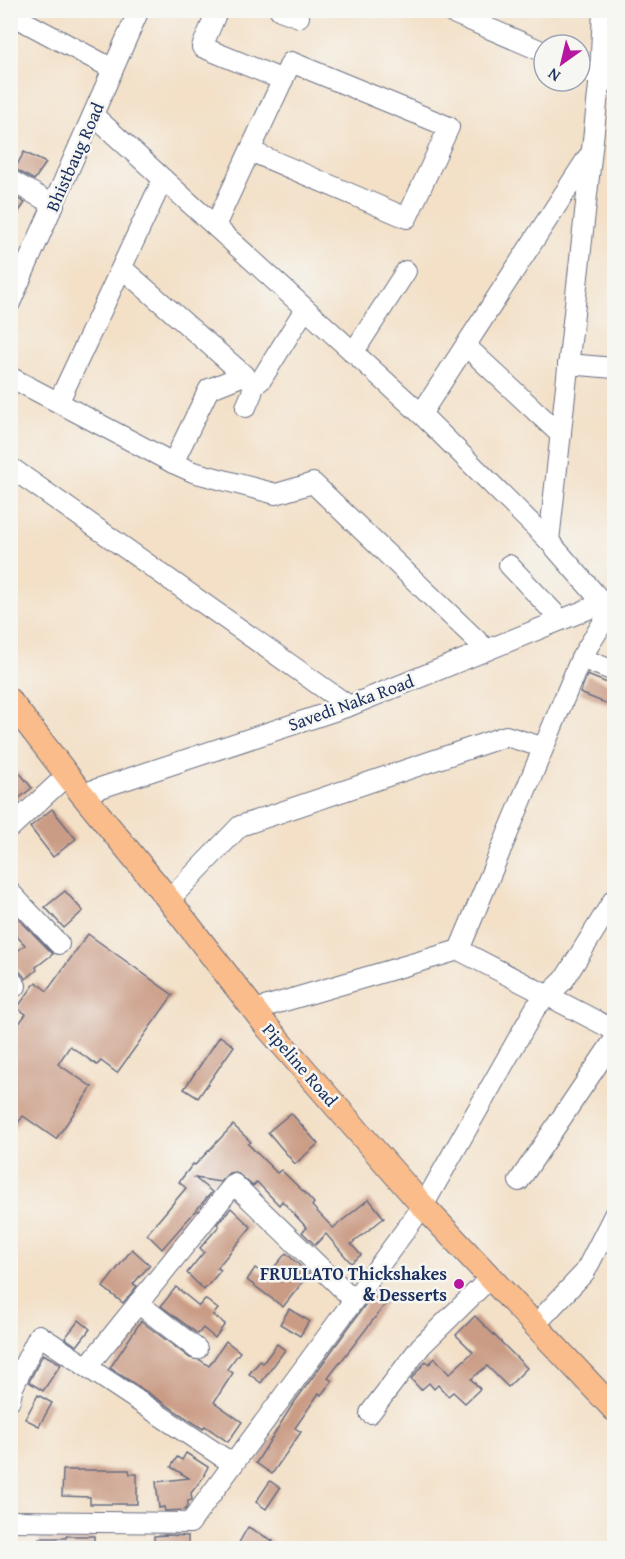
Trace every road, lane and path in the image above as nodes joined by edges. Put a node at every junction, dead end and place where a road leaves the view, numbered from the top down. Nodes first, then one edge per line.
1 (140, 10) edge
2 (446, 10) edge
3 (603, 10) edge
4 (213, 12) edge
5 (17, 17) edge
6 (532, 47) edge
7 (113, 69) junction
8 (592, 73) edge
9 (607, 79) edge
10 (283, 80) junction
11 (93, 115) junction
12 (250, 151) junction
13 (590, 153) junction
14 (163, 178) junction
15 (10, 180) edge
16 (54, 205) junction
17 (215, 226) junction
18 (122, 268) junction
19 (406, 271) dead end
20 (15, 278) edge
21 (10, 303) edge
22 (305, 309) junction
23 (466, 346) junction
24 (353, 352) junction
25 (568, 364) junction
26 (615, 368) edge
27 (10, 377) edge
28 (248, 381) junction
29 (59, 401) junction
30 (246, 407) dead end
31 (421, 414) junction
32 (561, 435) junction
33 (173, 463) junction
34 (10, 467) edge
35 (549, 541) junction
36 (509, 565) dead end
37 (611, 602) edge
38 (561, 620) junction
39 (487, 650) junction
40 (581, 658) junction
41 (615, 671) edge
42 (10, 701) edge
43 (349, 706) junction
44 (542, 747) junction
45 (67, 775) junction
46 (82, 794) junction
47 (12, 823) edge
48 (10, 892) edge
49 (615, 899) edge
50 (169, 900) junction
51 (59, 944) dead end
52 (459, 950) junction
53 (549, 996) junction
54 (254, 1010) junction
55 (615, 1030) edge
56 (615, 1041) edge
57 (519, 1181) dead end
58 (423, 1206) junction
59 (615, 1215) edge
60 (490, 1278) junction
61 (353, 1299) junction
62 (138, 1303) junction
63 (535, 1325) junction
64 (197, 1349) dead end
65 (87, 1367) junction
66 (10, 1400) edge
67 (615, 1409) edge
68 (369, 1413) dead end
69 (233, 1464) junction
70 (10, 1521) edge

1 - 7 street, Bhistbaug Road
2 - 6 street
3 - 9 street
4 - 10 street
5 - 7 street
7 - 11 street, Bhistbaug Road
8 - 9 street
9 - 13 street
10 - 12 street
10 - 12 street
11 - 14 street
11 - 16 street, Bhistbaug Road
12 - 17 street
13 - 23 street
13 - 25 street
14 - 17 street
14 - 18 street
15 - 16 street
16 - 20 street, Bhistbaug Road
17 - 22 street
18 - 28 street
18 - 29 street
19 - 24 street
20 - 21 street, Bhistbaug Road
22 - 24 street
22 - 28 street
23 - 31 street
23 - 32 street
24 - 31 street
25 - 26 street
25 - 32 street
27 - 29 street
28 - 30 street
28 - 33 street
29 - 33 street
31 - 35 street
32 - 35 street
33 - 39 street
34 - 43 street
35 - 37 street
36 - 38 street
37 - 38 street, Savedi Naka Road
37 - 40 street
38 - 39 street, Savedi Naka Road
39 - 43 street, Savedi Naka Road
40 - 41 street
40 - 44 street
42 - 45 main road, Pipeline Road
43 - 46 street, Savedi Naka Road
44 - 50 street
44 - 52 street
45 - 46 main road, Pipeline Road
45 - 47 street
46 - 50 main road, Pipeline Road
48 - 51 street
49 - 53 street
50 - 54 main road, Pipeline Road
52 - 53 street
52 - 54 street
53 - 55 street
53 - 58 street
54 - 58 main road, Pipeline Road
56 - 57 street
58 - 60 main road, Pipeline Road
58 - 61 street
59 - 63 street
60 - 63 main road, Pipeline Road
60 - 68 street
61 - 62 street
61 - 69 street
62 - 64 street
62 - 65 street
63 - 67 main road, Pipeline Road
65 - 66 street
65 - 69 street
69 - 70 street

